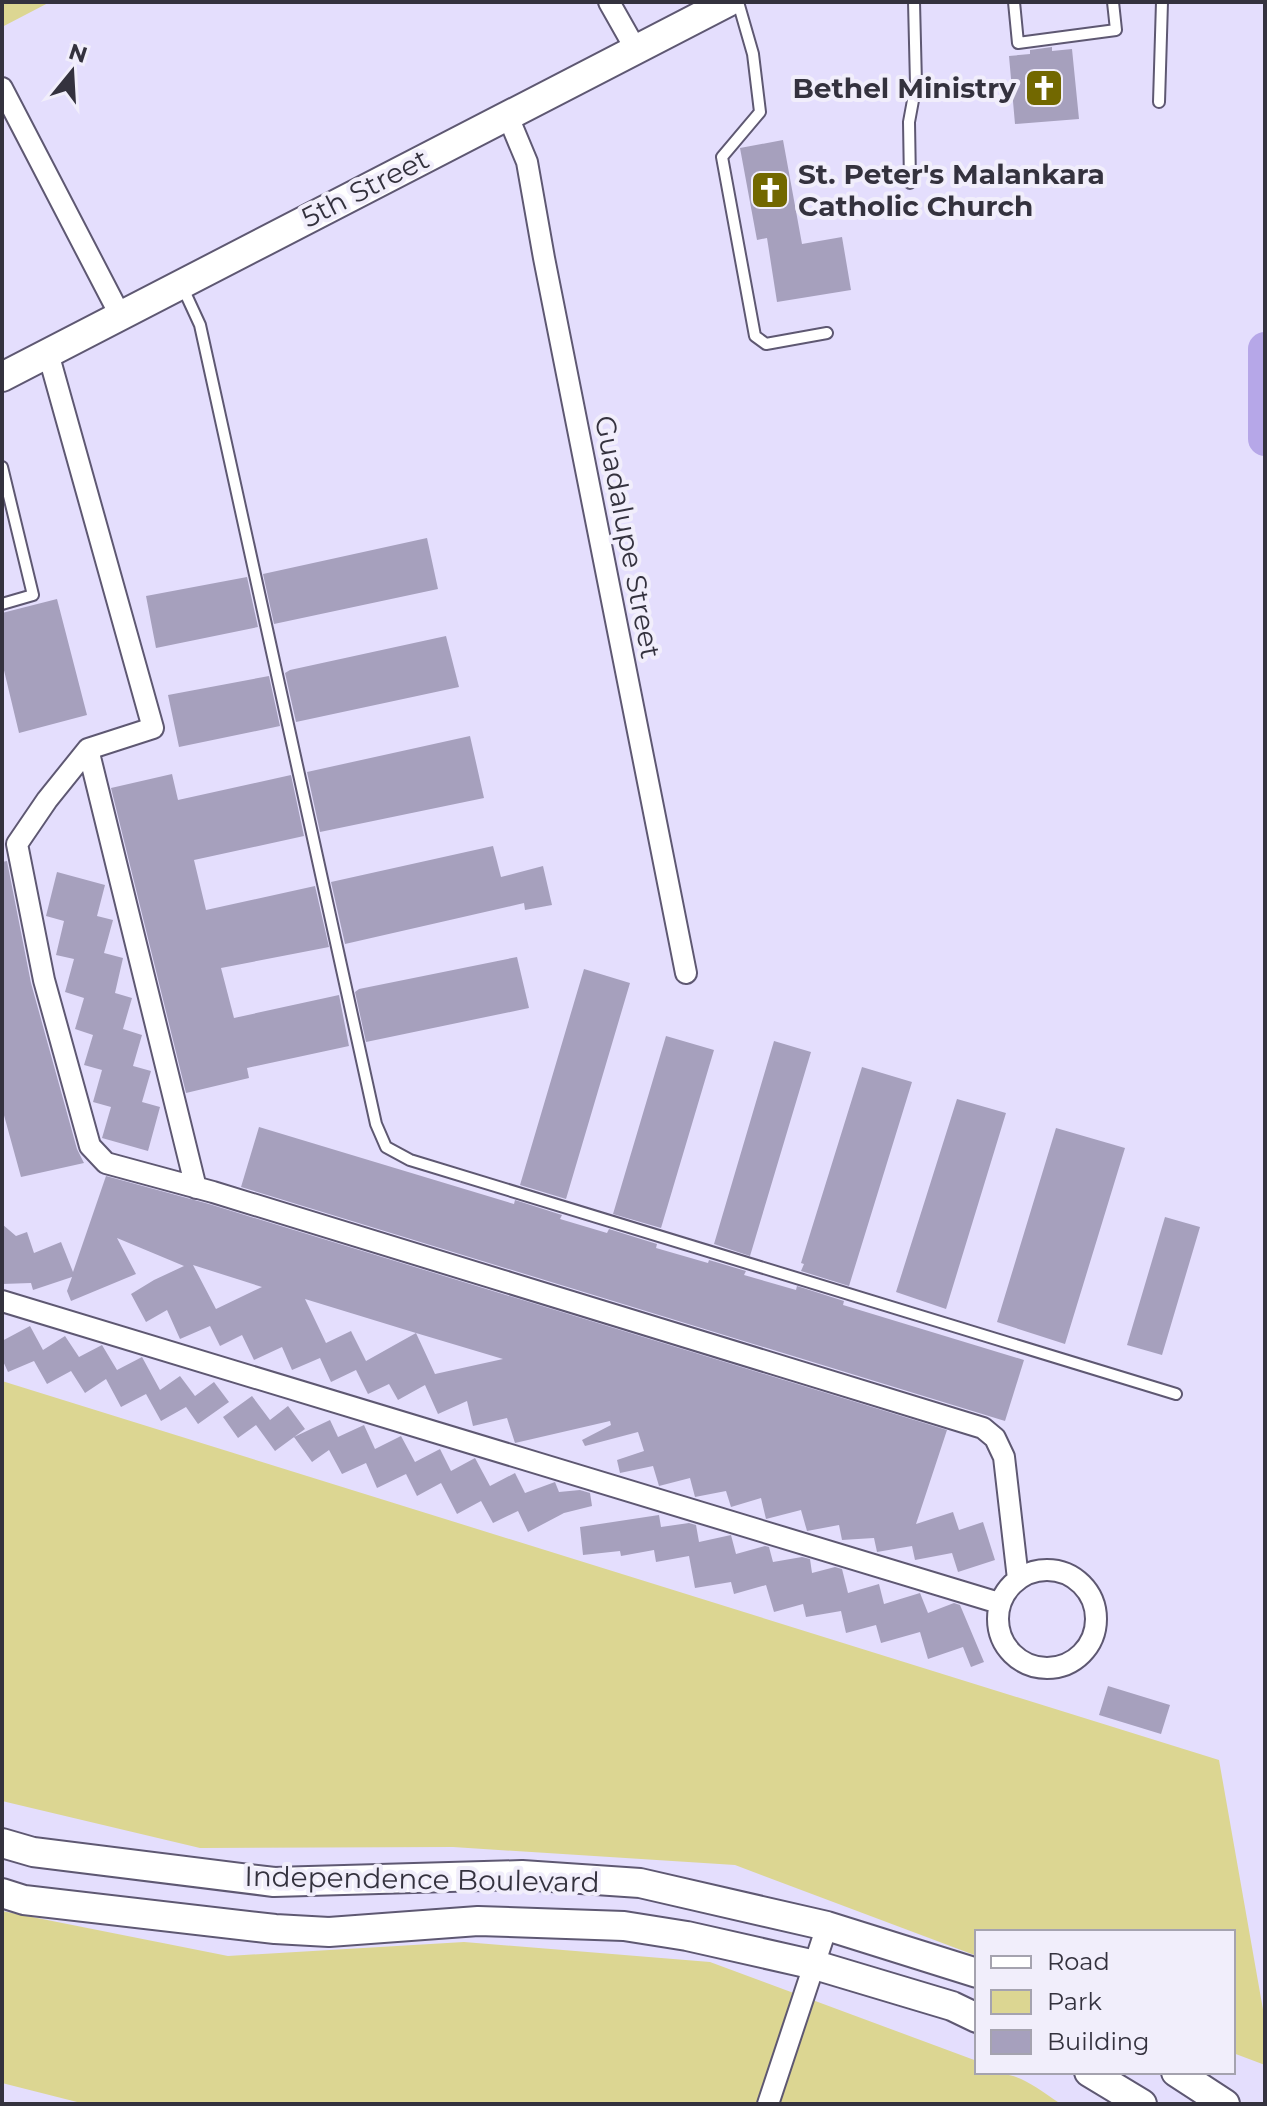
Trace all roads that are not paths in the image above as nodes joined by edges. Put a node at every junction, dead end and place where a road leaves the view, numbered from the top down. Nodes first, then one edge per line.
1 (609, 2) edge
2 (728, 2) edge
3 (738, 2) edge
4 (914, 2) edge
5 (1014, 2) edge
6 (1113, 2) edge
7 (1162, 2) edge
8 (635, 48) junction
9 (2, 88) edge
10 (1159, 102) dead end
11 (507, 114) junction
12 (910, 183) dead end
13 (181, 284) junction
14 (120, 315) junction
15 (827, 333) dead end
16 (48, 353) junction
17 (2, 377) edge
18 (2, 467) edge
19 (2, 604) edge
20 (88, 749) junction
21 (686, 973) dead end
22 (196, 1188) junction
23 (2, 1301) edge
24 (1176, 1394) dead end
25 (1018, 1579) junction
26 (999, 1603) junction
27 (2, 1843) edge
28 (274, 1882) junction
29 (2, 1893) edge
30 (827, 1926) junction
31 (275, 1929) junction
32 (815, 1965) junction
33 (975, 1972) edge
34 (975, 2017) edge
35 (1092, 2074) edge
36 (1179, 2074) edge
37 (768, 2104) edge
38 (1142, 2104) edge
39 (1225, 2104) edge

1 - 8 street
2 - 8 main road, 5th Street
3 - 15 lane
4 - 12 lane
5 - 6 lane
7 - 10 lane
8 - 11 main road, 5th Street
9 - 14 street
11 - 13 main road, 5th Street
11 - 21 street, Guadalupe Street
13 - 14 main road, 5th Street
13 - 24 lane
14 - 16 main road, 5th Street
16 - 17 main road, 5th Street
16 - 20 street
18 - 19 lane
20 - 22 street
20 - 22 street
22 - 25 street
23 - 26 street
25 - 26 street
25 - 26 street
27 - 28 main road, Independence Boulevard
28 - 30 main road, Independence Boulevard
28 - 31 main road
29 - 31 main road, Independence Boulevard
30 - 32 street
30 - 33 main road, Independence Boulevard
31 - 32 main road, Independence Boulevard
32 - 34 main road, Independence Boulevard
32 - 37 street
35 - 38 main road
36 - 39 main road

